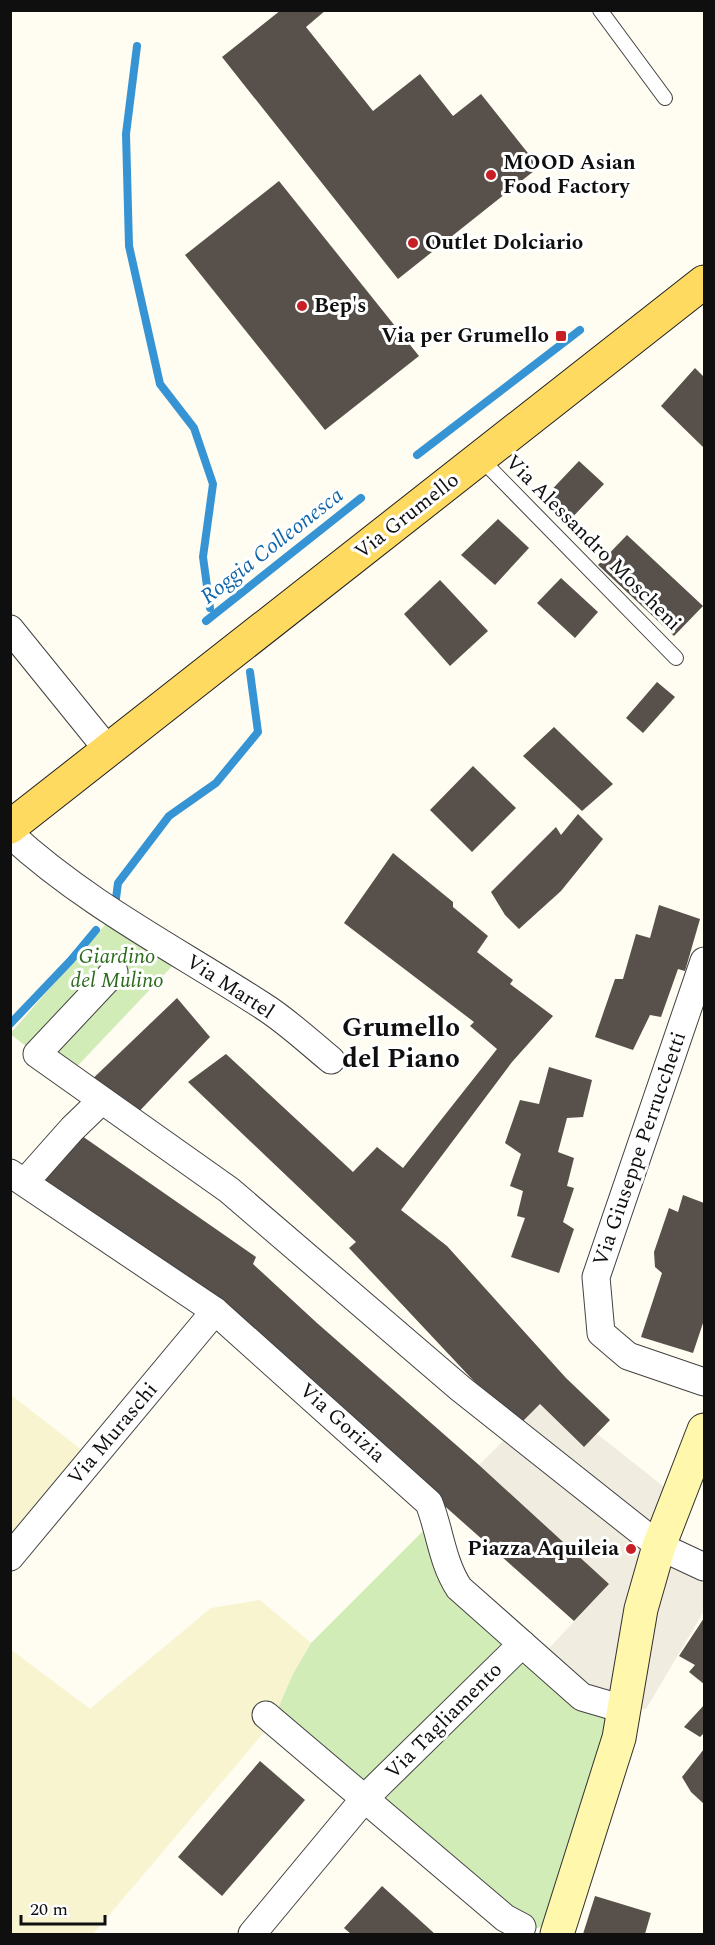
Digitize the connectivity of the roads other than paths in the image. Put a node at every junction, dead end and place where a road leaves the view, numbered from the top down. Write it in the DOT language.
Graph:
graph roads {
  1 [pos="600,10"];
  2 [pos="665,98"];
  3 [pos="705,282"];
  4 [pos="480,458"];
  5 [pos="10,629"];
  6 [pos="676,658"];
  7 [pos="108,750"];
  8 [pos="10,827"];
  9 [pos="10,834"];
  10 [pos="705,961"];
  11 [pos="114,972"];
  12 [pos="331,1060"];
  13 [pos="101,1101"];
  14 [pos="18,1177"];
  15 [pos="215,1311"];
  16 [pos="705,1382"];
  17 [pos="705,1430"];
  18 [pos="659,1546"];
  19 [pos="10,1557"];
  20 [pos="705,1567"];
  21 [pos="522,1644"];
  22 [pos="624,1709"];
  23 [pos="267,1715"];
  24 [pos="365,1798"];
  25 [pos="560,1925"];
  26 [pos="512,1931"];
  27 [pos="252,1935"];
  1 -- 2 [label="lane"];
  3 -- 4 [label="main road, Via Grumello"];
  4 -- 6 [label="lane, Via Alessandro Moscheni"];
  4 -- 7 [label="main road, Via Grumello"];
  5 -- 7 [label="street"];
  7 -- 8 [label="main road, Via Grumello"];
  9 -- 12 [label="street, Via Martel"];
  10 -- 16 [label="street, Via Giuseppe Perrucchetti"];
  11 -- 13 [label="street"];
  13 -- 14 [label="street"];
  13 -- 18 [label="street"];
  14 -- 15 [label="street, Via Gorizia"];
  15 -- 19 [label="street, Via Muraschi"];
  15 -- 21 [label="street, Via Gorizia"];
  17 -- 18 [label="street"];
  18 -- 20 [label="street"];
  18 -- 22 [label="street"];
  21 -- 22 [label="street, Via Gorizia"];
  21 -- 24 [label="street, Via Tagliamento"];
  22 -- 25 [label="street"];
  23 -- 24 [label="street"];
  24 -- 26 [label="street"];
  24 -- 27 [label="street, Via Tagliamento"];
  25 -- 26 [label="street"];
}
